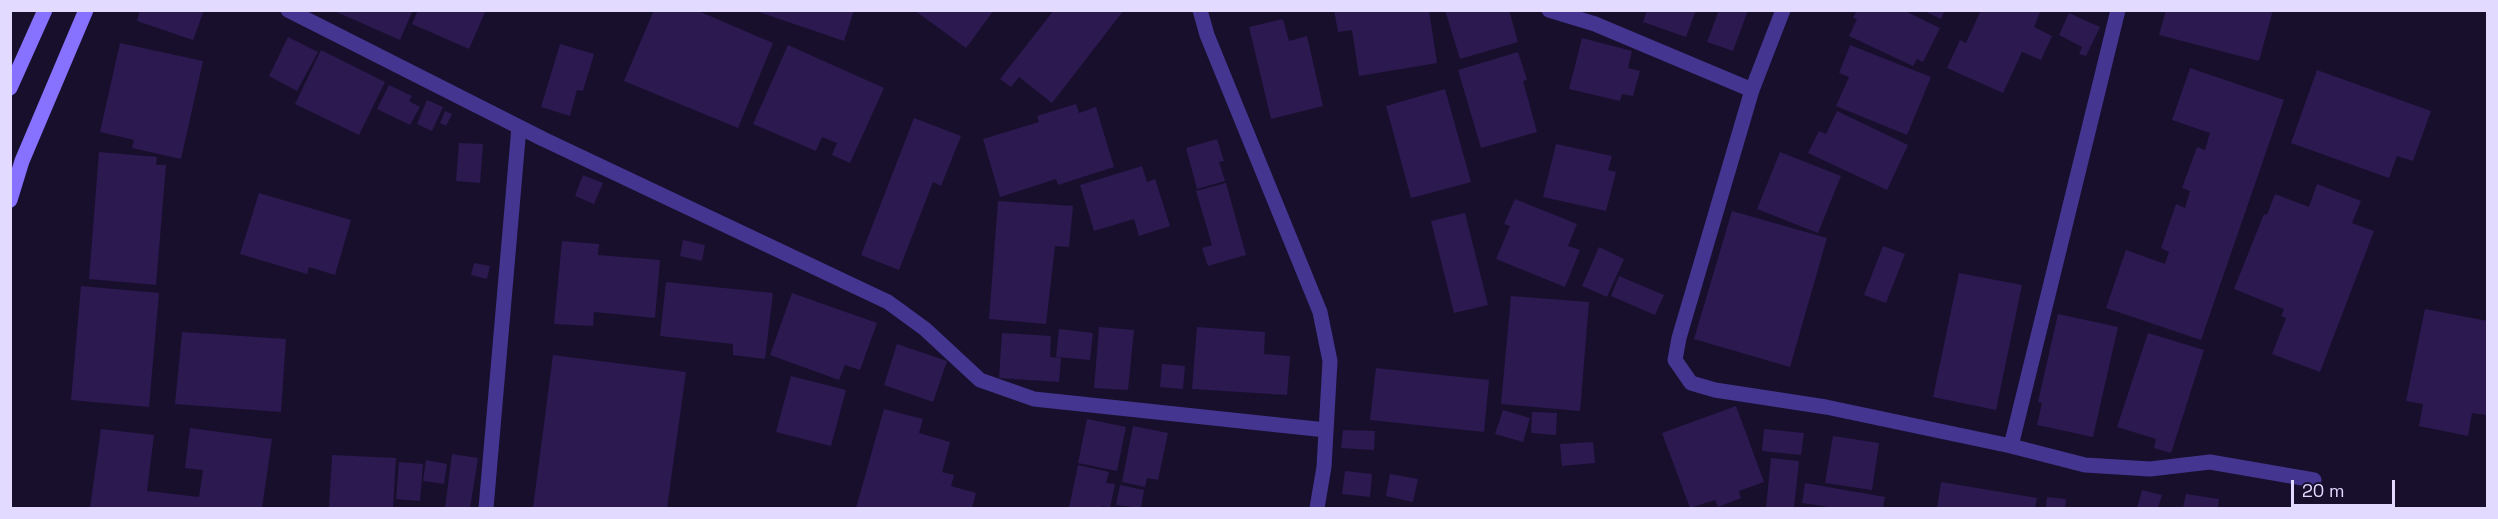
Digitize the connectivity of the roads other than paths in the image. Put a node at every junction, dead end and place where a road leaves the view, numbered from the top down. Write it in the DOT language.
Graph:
graph roads {
  1 [pos="45,10"];
  2 [pos="86,10"];
  3 [pos="288,10"];
  4 [pos="1200,10"];
  5 [pos="1549,10"];
  6 [pos="1783,10"];
  7 [pos="2118,10"];
  8 [pos="10,88"];
  9 [pos="1752,90"];
  10 [pos="519,127"];
  11 [pos="10,200"];
  12 [pos="1326,430"];
  13 [pos="2011,446"];
  14 [pos="2314,480"];
  15 [pos="486,508"];
  16 [pos="1317,508"];
  1 -- 8 [label="street"];
  2 -- 11 [label="street"];
  3 -- 10 [label="street"];
  4 -- 12 [label="street"];
  5 -- 9 [label="street"];
  6 -- 9 [label="street"];
  7 -- 13 [label="street"];
  9 -- 13 [label="street"];
  10 -- 12 [label="street"];
  10 -- 15 [label="street"];
  12 -- 16 [label="street"];
  13 -- 14 [label="street"];
}
